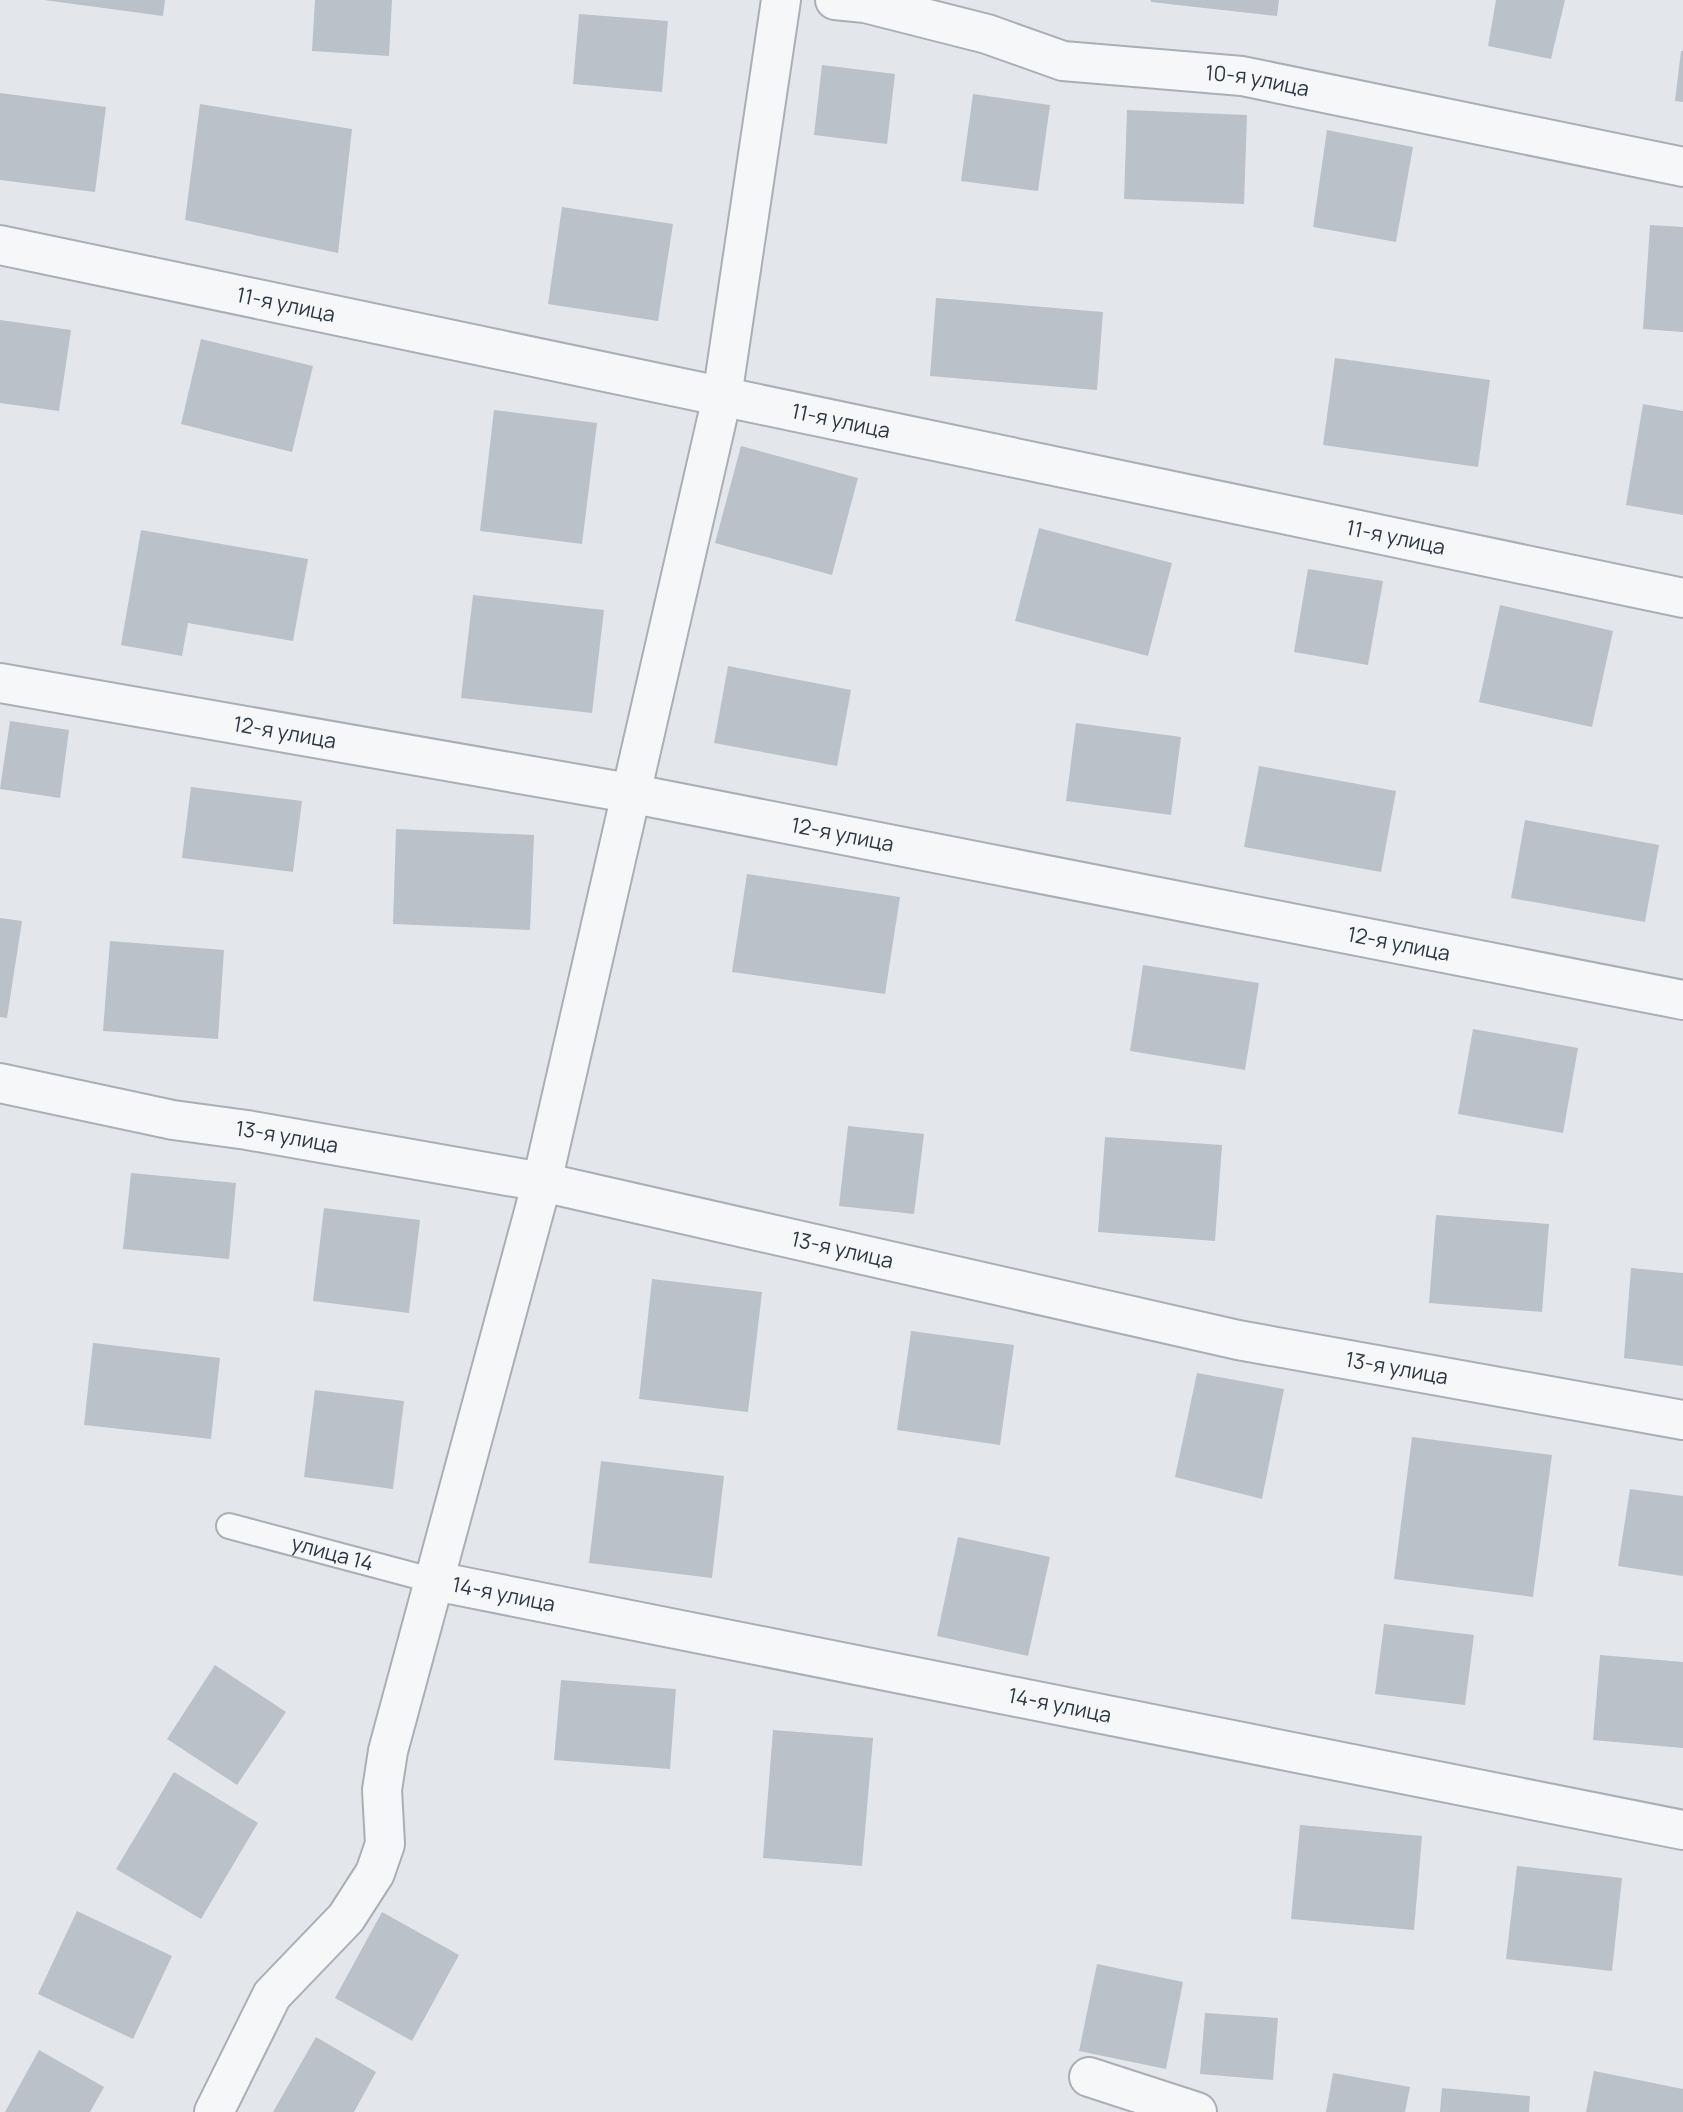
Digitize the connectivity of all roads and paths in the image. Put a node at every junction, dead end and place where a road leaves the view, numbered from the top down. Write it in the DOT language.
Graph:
graph roads {
  1 [pos="781,0"];
  2 [pos="835,0"];
  3 [pos="1683,167"];
  4 [pos="0,245"];
  5 [pos="722,397"];
  6 [pos="1683,598"];
  7 [pos="0,683"];
  8 [pos="629,793"];
  9 [pos="1683,1000"];
  10 [pos="0,1083"];
  11 [pos="542,1182"];
  12 [pos="1683,1420"];
  13 [pos="229,1526"];
  14 [pos="435,1581"];
  15 [pos="1683,1830"];
  16 [pos="1089,2077"];
  17 [pos="214,2112"];
  18 [pos="1197,2112"];
  1 -- 5 [label="street"];
  2 -- 3 [label="street, 10-я улица"];
  4 -- 5 [label="street, 11-я улица"];
  5 -- 6 [label="street, 11-я улица"];
  5 -- 8 [label="street"];
  7 -- 8 [label="street, 12-я улица"];
  8 -- 9 [label="street, 12-я улица"];
  8 -- 11 [label="street"];
  10 -- 11 [label="street, 13-я улица"];
  11 -- 12 [label="street, 13-я улица"];
  11 -- 14 [label="street"];
  13 -- 14 [label="lane, улица 14"];
  14 -- 15 [label="street, 14-я улица"];
  14 -- 17 [label="street"];
  16 -- 18 [label="street"];
}
